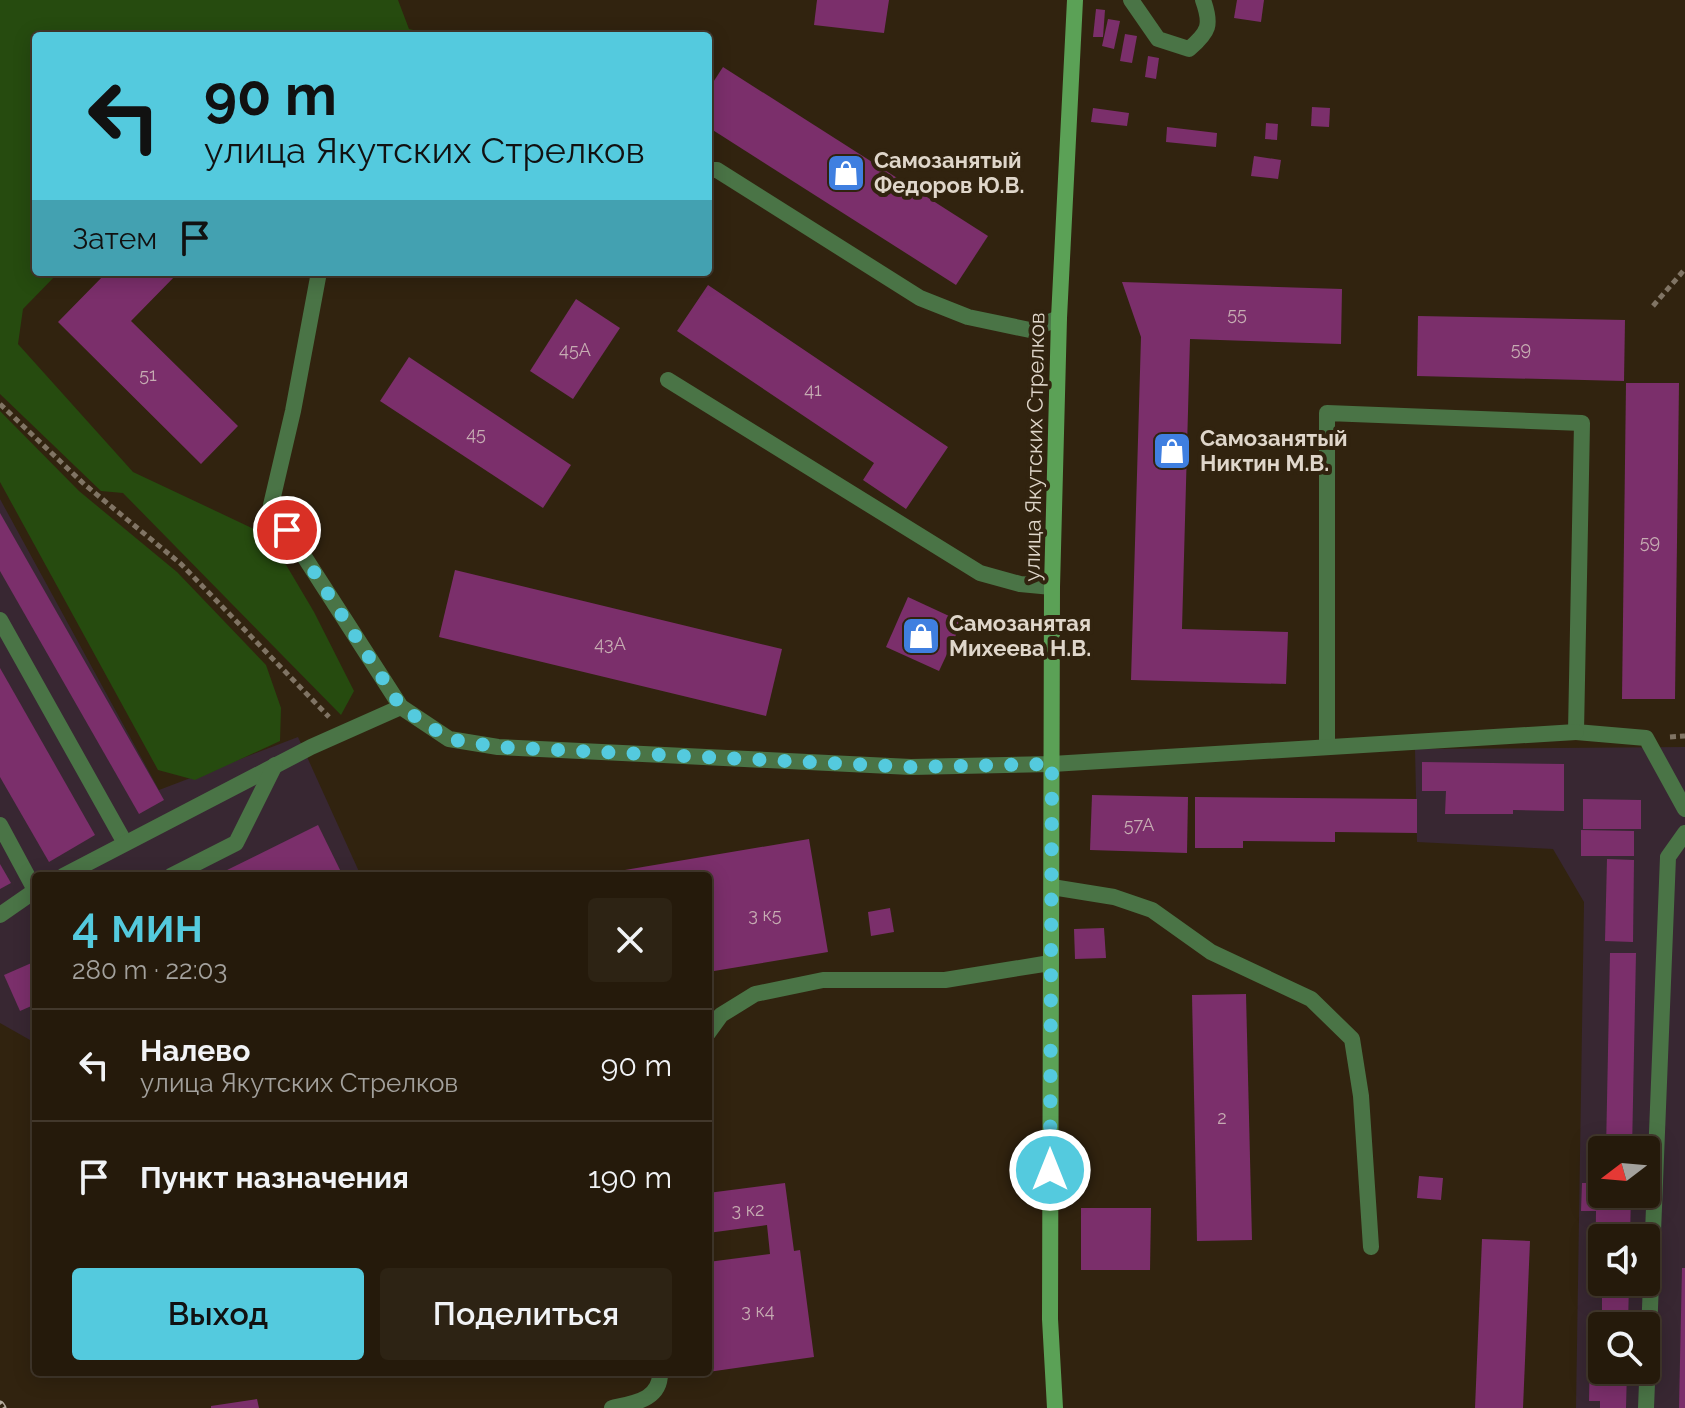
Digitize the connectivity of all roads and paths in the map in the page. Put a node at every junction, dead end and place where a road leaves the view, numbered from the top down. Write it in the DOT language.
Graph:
graph roads {
  1 [pos="1075,0"];
  2 [pos="1131,0"];
  3 [pos="1203,0"];
  4 [pos="712,170"];
  5 [pos="1685,269"];
  6 [pos="318,276"];
  7 [pos="1653,306"];
  8 [pos="1059,318"];
  9 [pos="668,380"];
  10 [pos="0,404"];
  11 [pos="1052,587"];
  12 [pos="0,620"];
  13 [pos="401,707"];
  14 [pos="344,732"];
  15 [pos="1576,732"];
  16 [pos="1327,745"];
  17 [pos="1052,764"];
  18 [pos="275,765"];
  19 [pos="1685,809"];
  20 [pos="0,825"];
  21 [pos="1685,833"];
  22 [pos="125,843"];
  23 [pos="71,872"];
  24 [pos="179,872"];
  25 [pos="32,883"];
  26 [pos="1052,887"];
  27 [pos="32,893"];
  28 [pos="0,915"];
  29 [pos="1050,963"];
  30 [pos="712,1027"];
  31 [pos="1371,1247"];
  32 [pos="660,1376"];
  33 [pos="612,1408"];
  34 [pos="1055,1408"];
  35 [pos="1646,1408"];
  1 -- 8 [label="street, улица Якутских Стрелков"];
  2 -- 3 [label="street"];
  4 -- 8 [label="street"];
  5 -- 7 [label="path"];
  6 -- 13 [label="street"];
  8 -- 11 [label="street, улица Якутских Стрелков"];
  9 -- 11 [label="street"];
  10 -- 14 [label="path"];
  11 -- 17 [label="street, улица Якутских Стрелков"];
  12 -- 22 [label="street"];
  13 -- 14 [label="street"];
  13 -- 17 [label="street"];
  14 -- 18 [label="street"];
  15 -- 16 [label="street"];
  15 -- 16 [label="street"];
  15 -- 19 [label="street"];
  16 -- 17 [label="street"];
  17 -- 26 [label="street, улица Якутских Стрелков"];
  18 -- 22 [label="street"];
  18 -- 24 [label="street"];
  20 -- 25 [label="street"];
  21 -- 35 [label="street"];
  22 -- 23 [label="street"];
  26 -- 29 [label="street, улица Якутских Стрелков"];
  26 -- 31 [label="street"];
  27 -- 28 [label="street"];
  29 -- 30 [label="street"];
  29 -- 34 [label="street, улица Якутских Стрелков"];
  32 -- 33 [label="street"];
}
